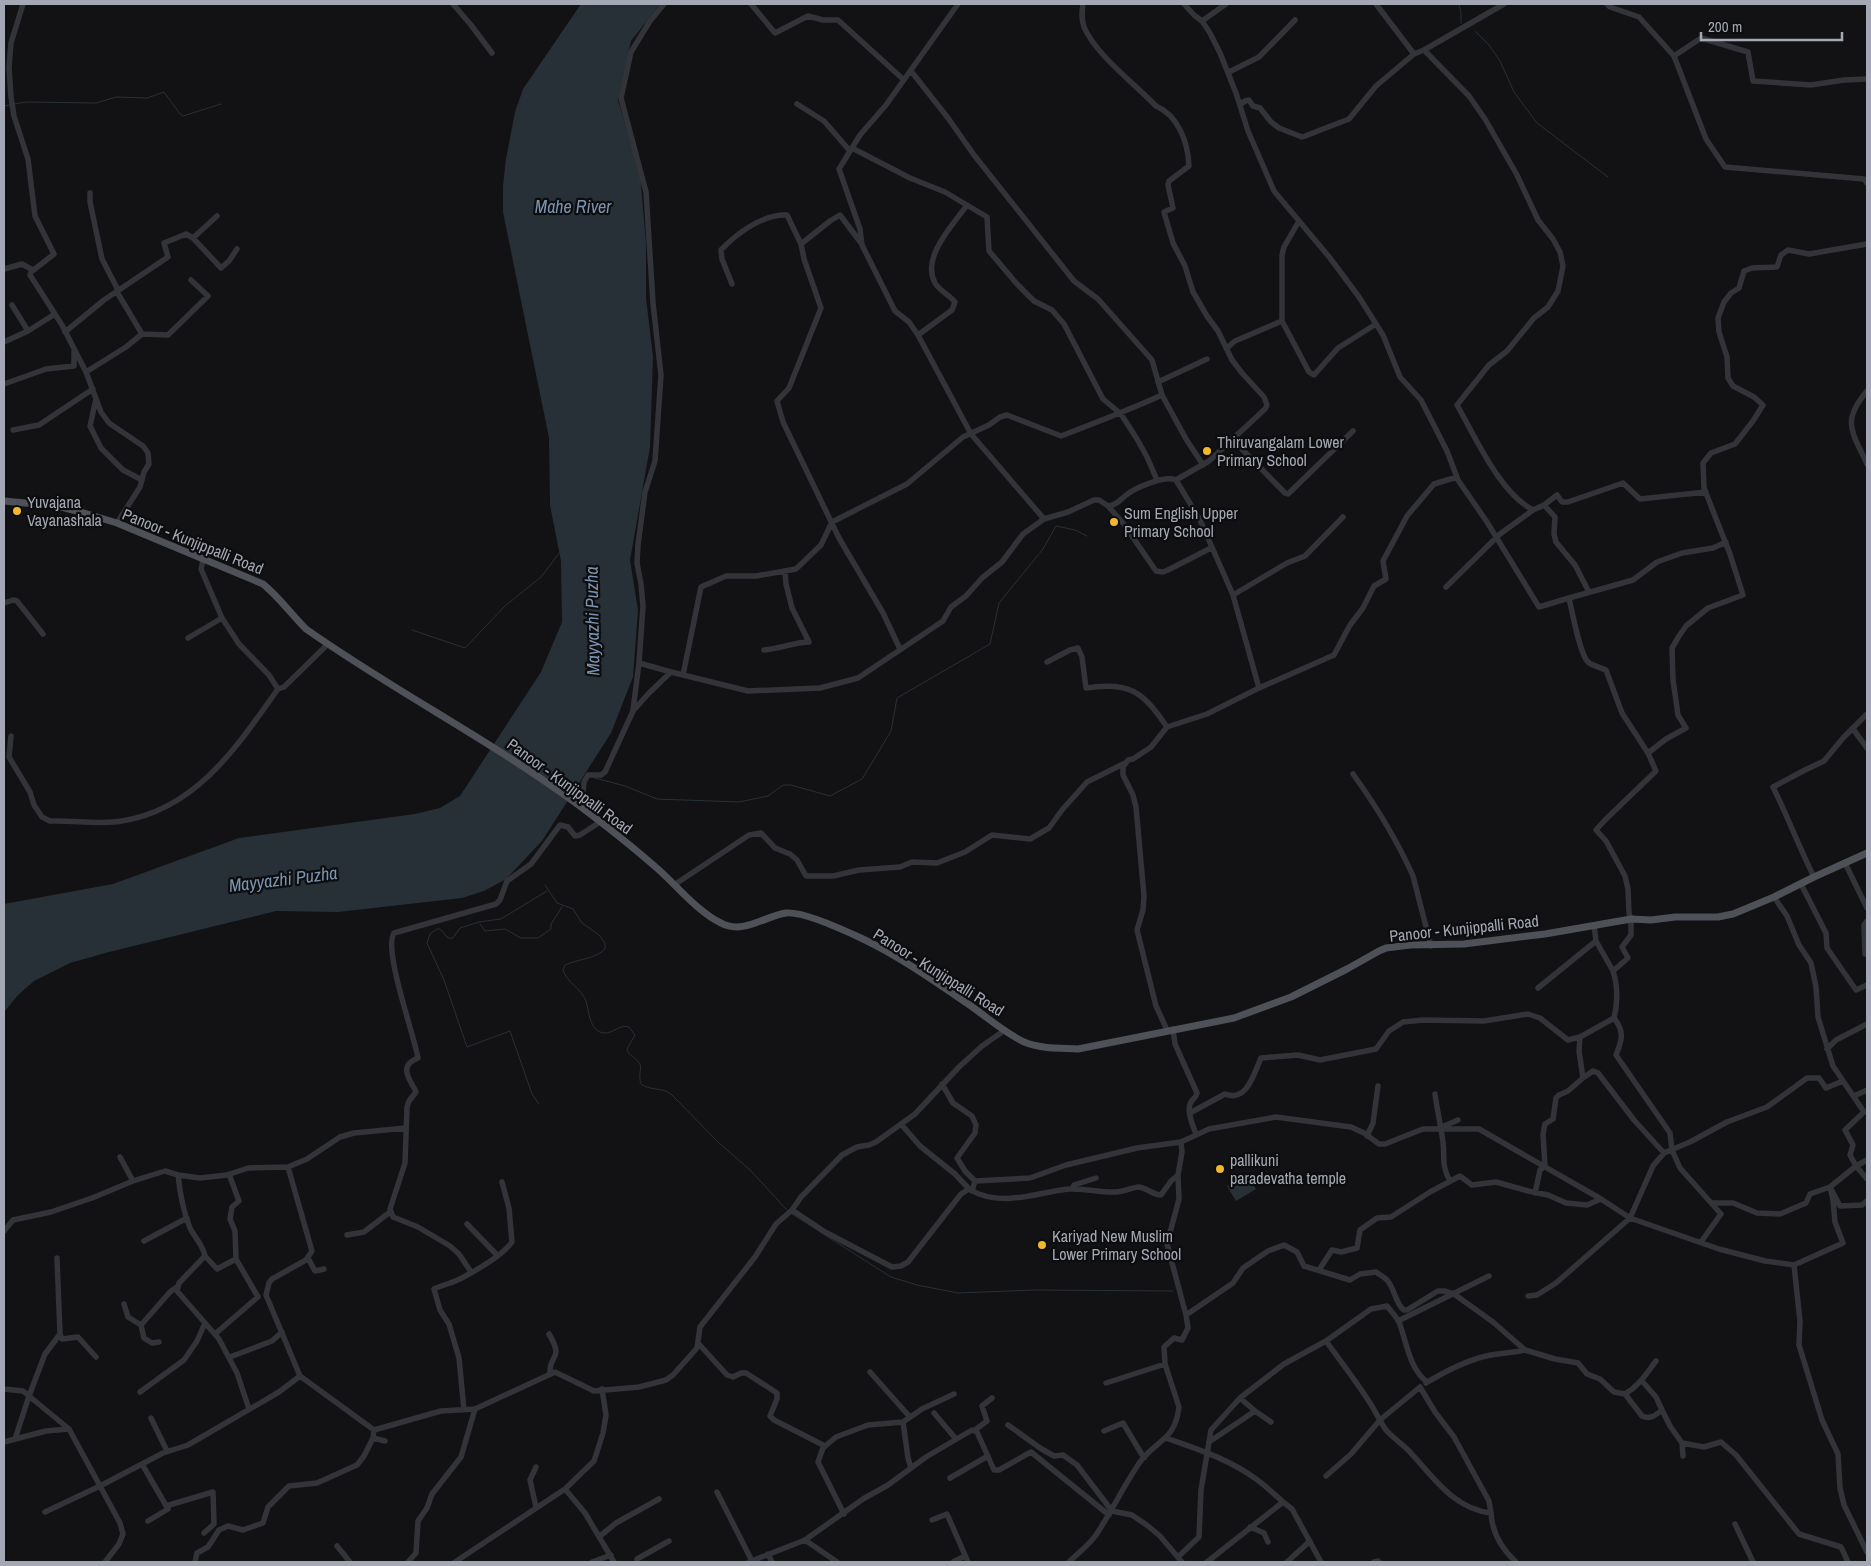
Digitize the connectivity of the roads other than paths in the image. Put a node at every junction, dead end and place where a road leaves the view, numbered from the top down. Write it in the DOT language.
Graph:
graph roads {
  1 [pos="23,4"];
  2 [pos="453,4"];
  3 [pos="664,4"];
  4 [pos="751,4"];
  5 [pos="958,4"];
  6 [pos="1083,4"];
  7 [pos="1184,4"];
  8 [pos="1226,4"];
  9 [pos="1376,4"];
  10 [pos="1504,4"];
  11 [pos="1607,4"];
  12 [pos="1295,20"];
  13 [pos="1202,21"];
  14 [pos="1424,50"];
  15 [pos="492,53"];
  16 [pos="1414,54"];
  17 [pos="1674,56"];
  18 [pos="911,71"];
  19 [pos="1229,72"];
  20 [pos="1867,79"];
  21 [pos="904,80"];
  22 [pos="796,104"];
  23 [pos="1240,104"];
  24 [pos="851,149"];
  25 [pos="1867,183"];
  26 [pos="90,192"];
  27 [pos="967,205"];
  28 [pos="217,216"];
  29 [pos="1299,221"];
  30 [pos="193,238"];
  31 [pos="800,244"];
  32 [pos="1867,244"];
  33 [pos="862,245"];
  34 [pos="237,248"];
  35 [pos="4,269"];
  36 [pos="33,270"];
  37 [pos="191,280"];
  38 [pos="732,284"];
  39 [pos="118,292"];
  40 [pos="12,305"];
  41 [pos="55,314"];
  42 [pos="1282,321"];
  43 [pos="1376,324"];
  44 [pos="28,331"];
  45 [pos="66,332"];
  46 [pos="142,334"];
  47 [pos="918,335"];
  48 [pos="4,342"];
  49 [pos="1227,348"];
  50 [pos="74,350"];
  51 [pos="1207,359"];
  52 [pos="86,372"];
  53 [pos="1158,382"];
  54 [pos="4,384"];
  55 [pos="93,389"];
  56 [pos="1867,391"];
  57 [pos="1162,395"];
  58 [pos="96,399"];
  59 [pos="1121,414"];
  60 [pos="14,430"];
  61 [pos="1354,431"];
  62 [pos="971,434"];
  63 [pos="1232,439"];
  64 [pos="1867,464"];
  65 [pos="1203,465"];
  66 [pos="1457,477"];
  67 [pos="142,480"];
  68 [pos="1157,480"];
  69 [pos="1176,480"];
  70 [pos="1706,492"];
  71 [pos="4,500"];
  72 [pos="1544,505"];
  73 [pos="1108,506"];
  74 [pos="1533,510"];
  75 [pos="1343,517"];
  76 [pos="1044,519"];
  77 [pos="832,522"];
  78 [pos="117,523"];
  79 [pos="1497,538"];
  80 [pos="1726,542"];
  81 [pos="1211,548"];
  82 [pos="203,560"];
  83 [pos="785,571"];
  84 [pos="1446,587"];
  85 [pos="1589,592"];
  86 [pos="1233,595"];
  87 [pos="1570,598"];
  88 [pos="4,603"];
  89 [pos="222,618"];
  90 [pos="44,634"];
  91 [pos="188,638"];
  92 [pos="328,644"];
  93 [pos="900,649"];
  94 [pos="764,650"];
  95 [pos="1046,662"];
  96 [pos="639,663"];
  97 [pos="671,672"];
  98 [pos="683,675"];
  99 [pos="1259,688"];
  100 [pos="278,689"];
  101 [pos="633,711"];
  102 [pos="1867,714"];
  103 [pos="1167,727"];
  104 [pos="1853,729"];
  105 [pos="11,736"];
  106 [pos="1867,748"];
  107 [pos="1648,753"];
  108 [pos="1125,763"];
  109 [pos="1353,774"];
  110 [pos="576,804"];
  111 [pos="600,822"];
  112 [pos="1867,853"];
  113 [pos="1844,863"];
  114 [pos="1814,876"];
  115 [pos="674,884"];
  116 [pos="1801,884"];
  117 [pos="1774,897"];
  118 [pos="1867,908"];
  119 [pos="1631,919"];
  120 [pos="1867,921"];
  121 [pos="1594,925"];
  122 [pos="1596,941"];
  123 [pos="1431,946"];
  124 [pos="1865,954"];
  125 [pos="1613,971"];
  126 [pos="1867,985"];
  127 [pos="1538,988"];
  128 [pos="1614,1018"];
  129 [pos="1867,1024"];
  130 [pos="1005,1030"];
  131 [pos="1170,1030"];
  132 [pos="1580,1037"];
  133 [pos="1827,1049"];
  134 [pos="1583,1078"];
  135 [pos="1843,1081"];
  136 [pos="942,1084"];
  137 [pos="1378,1086"];
  138 [pos="1867,1090"];
  139 [pos="1435,1094"];
  140 [pos="1854,1096"];
  141 [pos="1190,1113"];
  142 [pos="1866,1113"];
  143 [pos="1458,1120"];
  144 [pos="901,1124"];
  145 [pos="406,1128"];
  146 [pos="1440,1128"];
  147 [pos="1196,1134"];
  148 [pos="1367,1136"];
  149 [pos="1181,1142"];
  150 [pos="1672,1150"];
  151 [pos="1664,1153"];
  152 [pos="120,1156"];
  153 [pos="1867,1160"];
  154 [pos="1545,1166"];
  155 [pos="1856,1166"];
  156 [pos="288,1168"];
  157 [pos="229,1174"];
  158 [pos="178,1175"];
  159 [pos="1178,1175"];
  160 [pos="1096,1178"];
  161 [pos="1867,1179"];
  162 [pos="133,1180"];
  163 [pos="976,1181"];
  164 [pos="1450,1181"];
  165 [pos="502,1182"];
  166 [pos="1830,1187"];
  167 [pos="1072,1189"];
  168 [pos="970,1190"];
  169 [pos="1535,1193"];
  170 [pos="1601,1199"];
  171 [pos="1867,1201"];
  172 [pos="1712,1203"];
  173 [pos="790,1211"];
  174 [pos="390,1212"];
  175 [pos="187,1218"];
  176 [pos="1630,1218"];
  177 [pos="467,1224"];
  178 [pos="4,1231"];
  179 [pos="346,1235"];
  180 [pos="144,1241"];
  181 [pos="1701,1242"];
  182 [pos="497,1255"];
  183 [pos="205,1256"];
  184 [pos="57,1258"];
  185 [pos="308,1258"];
  186 [pos="236,1259"];
  187 [pos="1794,1265"];
  188 [pos="324,1269"];
  189 [pos="1319,1270"];
  190 [pos="471,1272"];
  191 [pos="1488,1276"];
  192 [pos="177,1287"];
  193 [pos="1454,1294"];
  194 [pos="1528,1296"];
  195 [pos="124,1304"];
  196 [pos="1186,1315"];
  197 [pos="1398,1321"];
  198 [pos="205,1323"];
  199 [pos="141,1325"];
  200 [pos="282,1332"];
  201 [pos="60,1334"];
  202 [pos="215,1334"];
  203 [pos="549,1334"];
  204 [pos="1326,1341"];
  205 [pos="159,1342"];
  206 [pos="698,1343"];
  207 [pos="1524,1350"];
  208 [pos="96,1357"];
  209 [pos="230,1357"];
  210 [pos="1656,1361"];
  211 [pos="1165,1364"];
  212 [pos="870,1372"];
  213 [pos="550,1374"];
  214 [pos="300,1376"];
  215 [pos="1642,1380"];
  216 [pos="1427,1382"];
  217 [pos="1106,1383"];
  218 [pos="1420,1387"];
  219 [pos="4,1389"];
  220 [pos="602,1389"];
  221 [pos="140,1392"];
  222 [pos="954,1394"];
  223 [pos="1625,1394"];
  224 [pos="29,1396"];
  225 [pos="992,1398"];
  226 [pos="1240,1398"];
  227 [pos="249,1409"];
  228 [pos="475,1409"];
  229 [pos="464,1410"];
  230 [pos="1662,1410"];
  231 [pos="1255,1411"];
  232 [pos="934,1413"];
  233 [pos="909,1416"];
  234 [pos="151,1418"];
  235 [pos="1380,1420"];
  236 [pos="903,1422"];
  237 [pos="1271,1422"];
  238 [pos="1008,1425"];
  239 [pos="69,1429"];
  240 [pos="374,1430"];
  241 [pos="975,1430"];
  242 [pos="1104,1431"];
  243 [pos="16,1438"];
  244 [pos="373,1438"];
  245 [pos="1166,1438"];
  246 [pos="956,1439"];
  247 [pos="385,1441"];
  248 [pos="4,1442"];
  249 [pos="1209,1442"];
  250 [pos="1682,1443"];
  251 [pos="825,1446"];
  252 [pos="168,1451"];
  253 [pos="1207,1452"];
  254 [pos="988,1456"];
  255 [pos="1683,1456"];
  256 [pos="1144,1458"];
  257 [pos="142,1464"];
  258 [pos="536,1467"];
  259 [pos="912,1468"];
  260 [pos="1326,1476"];
  261 [pos="950,1478"];
  262 [pos="100,1486"];
  263 [pos="565,1489"];
  264 [pos="717,1492"];
  265 [pos="659,1499"];
  266 [pos="1283,1502"];
  267 [pos="166,1506"];
  268 [pos="536,1507"];
  269 [pos="45,1512"];
  270 [pos="1110,1513"];
  271 [pos="1491,1513"];
  272 [pos="844,1514"];
  273 [pos="932,1520"];
  274 [pos="148,1521"];
  275 [pos="1735,1524"];
  276 [pos="1250,1528"];
  277 [pos="204,1533"];
  278 [pos="600,1536"];
  279 [pos="805,1540"];
  280 [pos="669,1541"];
  281 [pos="1268,1542"];
  282 [pos="1310,1542"];
  283 [pos="337,1546"];
  284 [pos="1867,1552"];
  285 [pos="768,1554"];
  286 [pos="611,1555"];
  287 [pos="967,1559"];
  288 [pos="1180,1560"];
  289 [pos="751,1561"];
  290 [pos="105,1562"];
  291 [pos="195,1562"];
  292 [pos="350,1562"];
  293 [pos="408,1562"];
  294 [pos="455,1562"];
  295 [pos="592,1562"];
  296 [pos="614,1562"];
  297 [pos="636,1562"];
  298 [pos="772,1562"];
  299 [pos="836,1562"];
  300 [pos="953,1562"];
  301 [pos="1069,1562"];
  302 [pos="1207,1562"];
  303 [pos="1287,1562"];
  304 [pos="1321,1562"];
  305 [pos="1374,1562"];
  306 [pos="1378,1562"];
  307 [pos="1516,1562"];
  308 [pos="1753,1562"];
  309 [pos="1848,1562"];
  1 -- 36 [label="street"];
  2 -- 15 [label="street"];
  3 -- 96 [label="street"];
  4 -- 21 [label="street"];
  5 -- 18 [label="street"];
  6 -- 49 [label="street"];
  7 -- 13 [label="street"];
  8 -- 13 [label="street"];
  9 -- 16 [label="street"];
  10 -- 14 [label="street"];
  11 -- 17 [label="street"];
  12 -- 19 [label="street"];
  13 -- 19 [label="street"];
  14 -- 16 [label="street"];
  14 -- 74 [label="street"];
  16 -- 23 [label="street"];
  17 -- 20 [label="street"];
  17 -- 25 [label="street"];
  18 -- 21 [label="street"];
  18 -- 53 [label="street"];
  19 -- 23 [label="street"];
  21 -- 24 [label="street"];
  22 -- 24 [label="street"];
  23 -- 29 [label="street"];
  24 -- 27 [label="street"];
  24 -- 33 [label="street"];
  26 -- 39 [label="street"];
  27 -- 47 [label="street"];
  27 -- 59 [label="street"];
  28 -- 30 [label="street"];
  29 -- 42 [label="street"];
  29 -- 43 [label="street"];
  30 -- 34 [label="street"];
  30 -- 39 [label="street"];
  31 -- 33 [label="street"];
  31 -- 38 [label="street"];
  31 -- 77 [label="street"];
  32 -- 70 [label="street"];
  33 -- 47 [label="street"];
  35 -- 36 [label="street"];
  36 -- 41 [label="street"];
  37 -- 46 [label="street"];
  39 -- 45 [label="street"];
  39 -- 46 [label="street"];
  40 -- 44 [label="street"];
  41 -- 44 [label="street"];
  41 -- 45 [label="street"];
  42 -- 43 [label="street"];
  42 -- 49 [label="street"];
  43 -- 66 [label="street"];
  44 -- 48 [label="street"];
  45 -- 50 [label="street"];
  46 -- 52 [label="street"];
  47 -- 62 [label="street"];
  49 -- 63 [label="street"];
  50 -- 52 [label="street"];
  50 -- 54 [label="street"];
  51 -- 53 [label="street"];
  52 -- 55 [label="street"];
  53 -- 57 [label="street"];
  55 -- 58 [label="street"];
  55 -- 60 [label="street"];
  56 -- 64 [label="street"];
  57 -- 59 [label="street"];
  57 -- 65 [label="street"];
  58 -- 67 [label="street"];
  58 -- 67 [label="street"];
  59 -- 62 [label="street"];
  59 -- 68 [label="street"];
  61 -- 63 [label="street"];
  62 -- 76 [label="street"];
  62 -- 77 [label="street"];
  63 -- 65 [label="street"];
  65 -- 69 [label="street"];
  66 -- 79 [label="street"];
  66 -- 99 [label="street"];
  67 -- 78 [label="street"];
  68 -- 69 [label="street"];
  68 -- 73 [label="street"];
  69 -- 81 [label="street"];
  70 -- 72 [label="street"];
  70 -- 80 [label="street"];
  71 -- 78 [label="main road, Panoor - Kunjippalli Road"];
  72 -- 74 [label="street"];
  72 -- 85 [label="street"];
  73 -- 76 [label="street"];
  73 -- 81 [label="street"];
  74 -- 79 [label="street"];
  75 -- 86 [label="street"];
  76 -- 93 [label="street"];
  77 -- 83 [label="street"];
  77 -- 93 [label="street"];
  78 -- 82 [label="main road, Panoor - Kunjippalli Road"];
  79 -- 84 [label="street"];
  79 -- 87 [label="street"];
  80 -- 85 [label="street"];
  80 -- 107 [label="street"];
  81 -- 86 [label="street"];
  82 -- 89 [label="street"];
  82 -- 92 [label="main road, Panoor - Kunjippalli Road"];
  83 -- 94 [label="street"];
  83 -- 98 [label="street"];
  85 -- 87 [label="street"];
  86 -- 99 [label="street"];
  87 -- 107 [label="street"];
  88 -- 90 [label="street"];
  89 -- 91 [label="street"];
  89 -- 100 [label="street"];
  92 -- 100 [label="street"];
  92 -- 110 [label="main road, Panoor - Kunjippalli Road"];
  93 -- 98 [label="street"];
  95 -- 103 [label="street"];
  96 -- 97 [label="street"];
  96 -- 101 [label="street"];
  97 -- 98 [label="street"];
  97 -- 101 [label="street"];
  99 -- 103 [label="street"];
  100 -- 105 [label="street"];
  101 -- 110 [label="street"];
  102 -- 104 [label="street"];
  103 -- 108 [label="street"];
  104 -- 106 [label="street"];
  104 -- 114 [label="street"];
  107 -- 119 [label="street"];
  108 -- 115 [label="street"];
  108 -- 131 [label="street"];
  109 -- 123 [label="street"];
  110 -- 111 [label="main road, Panoor - Kunjippalli Road"];
  111 -- 115 [label="main road, Panoor - Kunjippalli Road"];
  111 -- 145 [label="street"];
  112 -- 113 [label="main road, Panoor - Kunjippalli Road"];
  113 -- 114 [label="main road, Panoor - Kunjippalli Road"];
  113 -- 118 [label="street"];
  114 -- 116 [label="main road, Panoor - Kunjippalli Road"];
  115 -- 130 [label="main road, Panoor - Kunjippalli Road"];
  116 -- 117 [label="main road, Panoor - Kunjippalli Road"];
  116 -- 126 [label="street"];
  117 -- 119 [label="main road, Panoor - Kunjippalli Road"];
  117 -- 133 [label="street"];
  119 -- 121 [label="main road, Panoor - Kunjippalli Road"];
  119 -- 125 [label="street"];
  120 -- 124 [label="street"];
  121 -- 122 [label="street"];
  121 -- 123 [label="main road, Panoor - Kunjippalli Road"];
  122 -- 125 [label="street"];
  122 -- 127 [label="street"];
  123 -- 131 [label="main road, Panoor - Kunjippalli Road"];
  125 -- 128 [label="street"];
  128 -- 132 [label="street"];
  128 -- 150 [label="street"];
  129 -- 133 [label="street"];
  130 -- 131 [label="main road, Panoor - Kunjippalli Road"];
  130 -- 136 [label="street"];
  131 -- 141 [label="street"];
  132 -- 134 [label="street"];
  132 -- 141 [label="street"];
  133 -- 135 [label="street"];
  134 -- 151 [label="street"];
  134 -- 154 [label="street"];
  135 -- 140 [label="street"];
  135 -- 150 [label="street"];
  136 -- 144 [label="street"];
  136 -- 163 [label="street"];
  137 -- 148 [label="street"];
  138 -- 140 [label="street"];
  139 -- 146 [label="street"];
  140 -- 142 [label="street"];
  141 -- 147 [label="street"];
  142 -- 155 [label="street"];
  143 -- 146 [label="street"];
  144 -- 168 [label="street"];
  144 -- 173 [label="street"];
  145 -- 156 [label="street"];
  145 -- 174 [label="street"];
  146 -- 148 [label="street"];
  146 -- 154 [label="street"];
  146 -- 164 [label="street"];
  147 -- 148 [label="street"];
  147 -- 149 [label="street"];
  149 -- 159 [label="street"];
  149 -- 163 [label="street"];
  150 -- 151 [label="street"];
  150 -- 172 [label="street"];
  151 -- 176 [label="street"];
  152 -- 162 [label="street"];
  153 -- 155 [label="street"];
  154 -- 169 [label="street"];
  154 -- 170 [label="street"];
  155 -- 161 [label="street"];
  155 -- 166 [label="street"];
  156 -- 157 [label="street"];
  156 -- 185 [label="street"];
  157 -- 158 [label="street"];
  157 -- 186 [label="street"];
  158 -- 162 [label="street"];
  158 -- 175 [label="street"];
  159 -- 167 [label="street"];
  159 -- 196 [label="street"];
  160 -- 167 [label="street"];
  162 -- 178 [label="street"];
  163 -- 168 [label="street"];
  164 -- 169 [label="street"];
  164 -- 189 [label="street"];
  165 -- 182 [label="street"];
  166 -- 171 [label="street"];
  166 -- 172 [label="street"];
  166 -- 187 [label="street"];
  167 -- 168 [label="street"];
  168 -- 173 [label="street"];
  169 -- 170 [label="street"];
  170 -- 176 [label="street"];
  172 -- 181 [label="street"];
  173 -- 206 [label="street"];
  174 -- 179 [label="street"];
  174 -- 190 [label="street"];
  175 -- 180 [label="street"];
  175 -- 183 [label="street"];
  176 -- 181 [label="street"];
  176 -- 194 [label="street"];
  177 -- 182 [label="street"];
  181 -- 187 [label="street"];
  182 -- 190 [label="street"];
  183 -- 186 [label="street"];
  183 -- 192 [label="street"];
  184 -- 201 [label="street"];
  185 -- 188 [label="street"];
  185 -- 200 [label="street"];
  186 -- 202 [label="street"];
  187 -- 284 [label="street"];
  189 -- 193 [label="street"];
  189 -- 196 [label="street"];
  190 -- 229 [label="street"];
  191 -- 193 [label="street"];
  192 -- 198 [label="street"];
  192 -- 199 [label="street"];
  193 -- 197 [label="street"];
  193 -- 207 [label="street"];
  195 -- 199 [label="street"];
  196 -- 211 [label="street"];
  197 -- 204 [label="street"];
  197 -- 216 [label="street"];
  198 -- 202 [label="street"];
  198 -- 221 [label="street"];
  199 -- 205 [label="street"];
  200 -- 209 [label="street"];
  200 -- 214 [label="street"];
  201 -- 208 [label="street"];
  201 -- 224 [label="street"];
  202 -- 209 [label="street"];
  203 -- 213 [label="street"];
  204 -- 226 [label="street"];
  204 -- 235 [label="street"];
  206 -- 220 [label="street"];
  206 -- 251 [label="street"];
  207 -- 216 [label="street"];
  207 -- 223 [label="street"];
  209 -- 227 [label="street"];
  210 -- 215 [label="street"];
  211 -- 217 [label="street"];
  211 -- 245 [label="street"];
  212 -- 233 [label="street"];
  213 -- 220 [label="street"];
  213 -- 228 [label="street"];
  214 -- 227 [label="street"];
  214 -- 240 [label="street"];
  215 -- 223 [label="street"];
  215 -- 230 [label="street"];
  216 -- 218 [label="street"];
  218 -- 235 [label="street"];
  218 -- 271 [label="street"];
  219 -- 224 [label="street"];
  220 -- 263 [label="street"];
  222 -- 233 [label="street"];
  223 -- 230 [label="street"];
  224 -- 239 [label="street"];
  224 -- 243 [label="street"];
  225 -- 241 [label="street"];
  226 -- 231 [label="street"];
  226 -- 249 [label="street"];
  227 -- 252 [label="street"];
  228 -- 229 [label="street"];
  228 -- 293 [label="street"];
  229 -- 240 [label="street"];
  230 -- 250 [label="street"];
  231 -- 237 [label="street"];
  231 -- 249 [label="street"];
  232 -- 246 [label="street"];
  233 -- 236 [label="street"];
  234 -- 252 [label="street"];
  235 -- 260 [label="street"];
  235 -- 271 [label="street"];
  236 -- 251 [label="street"];
  236 -- 259 [label="street"];
  238 -- 270 [label="street"];
  239 -- 243 [label="street"];
  239 -- 262 [label="street"];
  240 -- 244 [label="street"];
  241 -- 246 [label="street"];
  241 -- 254 [label="street"];
  242 -- 256 [label="street"];
  243 -- 248 [label="street"];
  244 -- 247 [label="street"];
  244 -- 291 [label="street"];
  245 -- 253 [label="street"];
  245 -- 256 [label="street"];
  246 -- 259 [label="street"];
  249 -- 253 [label="street"];
  250 -- 255 [label="street"];
  250 -- 309 [label="street"];
  251 -- 272 [label="street"];
  252 -- 257 [label="street"];
  253 -- 266 [label="street"];
  253 -- 288 [label="street"];
  254 -- 261 [label="street"];
  254 -- 270 [label="street"];
  256 -- 270 [label="street"];
  257 -- 262 [label="street"];
  257 -- 267 [label="street"];
  258 -- 268 [label="street"];
  259 -- 272 [label="street"];
  262 -- 269 [label="street"];
  262 -- 290 [label="street"];
  263 -- 268 [label="street"];
  263 -- 278 [label="street"];
  264 -- 289 [label="street"];
  265 -- 278 [label="street"];
  266 -- 276 [label="street"];
  266 -- 282 [label="street"];
  267 -- 274 [label="street"];
  267 -- 277 [label="street"];
  268 -- 294 [label="street"];
  270 -- 288 [label="street"];
  270 -- 301 [label="street"];
  271 -- 307 [label="street"];
  272 -- 279 [label="street"];
  273 -- 287 [label="street"];
  275 -- 308 [label="street"];
  276 -- 281 [label="street"];
  276 -- 302 [label="street"];
  278 -- 286 [label="street"];
  279 -- 285 [label="street"];
  279 -- 299 [label="street"];
  280 -- 297 [label="street"];
  282 -- 303 [label="street"];
  282 -- 304 [label="street"];
  283 -- 292 [label="street"];
  285 -- 289 [label="street"];
  285 -- 298 [label="street"];
  286 -- 295 [label="street"];
  286 -- 296 [label="street"];
  287 -- 300 [label="street"];
  305 -- 306 [label="street"];
}
